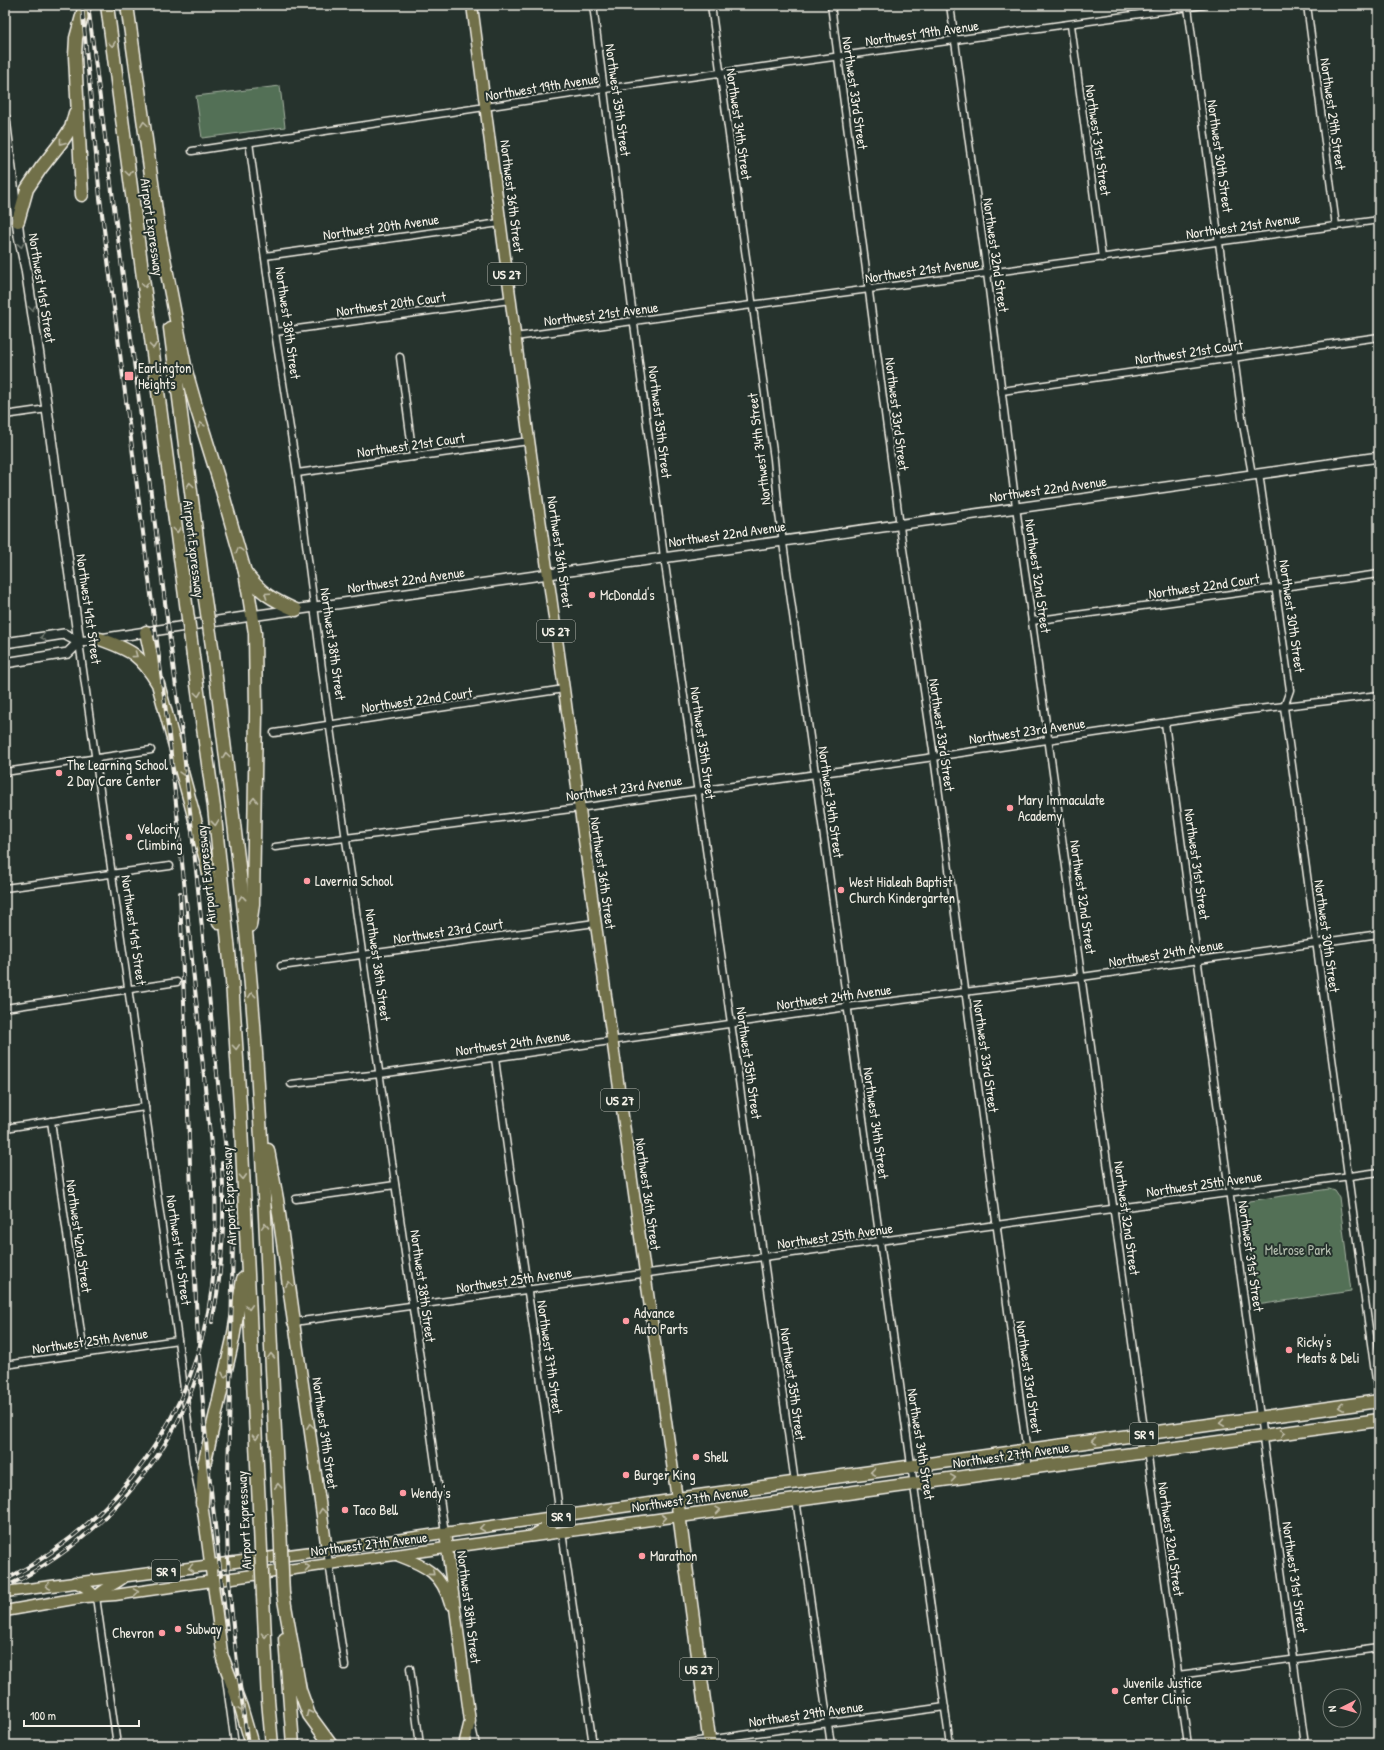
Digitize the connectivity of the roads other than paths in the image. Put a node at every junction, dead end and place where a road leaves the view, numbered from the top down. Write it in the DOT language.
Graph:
graph roads {
  1 [pos="85,5"];
  2 [pos="107,5"];
  3 [pos="127,5"];
  4 [pos="472,5"];
  5 [pos="593,5"];
  6 [pos="711,5"];
  7 [pos="831,5"];
  8 [pos="950,5"];
  9 [pos="1204,5"];
  10 [pos="1307,5"];
  11 [pos="1188,7"];
  12 [pos="1071,25"];
  13 [pos="955,40"];
  14 [pos="839,56"];
  15 [pos="720,73"];
  16 [pos="605,89"];
  17 [pos="77,92"];
  18 [pos="485,108"];
  19 [pos="5,118"];
  20 [pos="249,142"];
  21 [pos="192,150"];
  22 [pos="9,179"];
  23 [pos="82,195"];
  24 [pos="1379,220"];
  25 [pos="18,221"];
  26 [pos="500,223"];
  27 [pos="1336,226"];
  28 [pos="159,232"];
  29 [pos="1219,242"];
  30 [pos="265,256"];
  31 [pos="1102,258"];
  32 [pos="987,273"];
  33 [pos="869,290"];
  34 [pos="510,300"];
  35 [pos="753,305"];
  36 [pos="635,322"];
  37 [pos="275,332"];
  38 [pos="515,337"];
  39 [pos="1379,337"];
  40 [pos="400,357"];
  41 [pos="1234,357"];
  42 [pos="1002,391"];
  43 [pos="47,409"];
  44 [pos="5,415"];
  45 [pos="529,441"];
  46 [pos="413,457"];
  47 [pos="1379,457"];
  48 [pos="297,473"];
  49 [pos="1256,474"];
  50 [pos="1016,507"];
  51 [pos="899,524"];
  52 [pos="782,540"];
  53 [pos="664,557"];
  54 [pos="245,572"];
  55 [pos="548,573"];
  56 [pos="1379,574"];
  57 [pos="1277,588"];
  58 [pos="314,607"];
  59 [pos="296,610"];
  60 [pos="251,616"];
  61 [pos="1032,621"];
  62 [pos="146,632"];
  63 [pos="100,639"];
  64 [pos="79,642"];
  65 [pos="5,643"];
  66 [pos="5,663"];
  67 [pos="158,684"];
  68 [pos="564,689"];
  69 [pos="1379,695"];
  70 [pos="1284,706"];
  71 [pos="1165,723"];
  72 [pos="330,725"];
  73 [pos="274,733"];
  74 [pos="1049,740"];
  75 [pos="151,750"];
  76 [pos="934,757"];
  77 [pos="96,759"];
  78 [pos="5,772"];
  79 [pos="816,774"];
  80 [pos="698,790"];
  81 [pos="579,808"];
  82 [pos="346,838"];
  83 [pos="275,847"];
  84 [pos="170,866"];
  85 [pos="112,874"];
  86 [pos="5,888"];
  87 [pos="595,923"];
  88 [pos="1379,934"];
  89 [pos="1316,943"];
  90 [pos="248,951"];
  91 [pos="362,956"];
  92 [pos="1199,960"];
  93 [pos="281,966"];
  94 [pos="1082,977"];
  95 [pos="232,981"];
  96 [pos="177,982"];
  97 [pos="129,990"];
  98 [pos="965,992"];
  99 [pos="847,1007"];
  100 [pos="5,1008"];
  101 [pos="732,1023"];
  102 [pos="612,1041"];
  103 [pos="494,1058"];
  104 [pos="380,1074"];
  105 [pos="291,1084"];
  106 [pos="260,1106"];
  107 [pos="145,1107"];
  108 [pos="51,1121"];
  109 [pos="5,1128"];
  110 [pos="1379,1172"];
  111 [pos="1347,1176"];
  112 [pos="395,1185"];
  113 [pos="1230,1193"];
  114 [pos="296,1199"];
  115 [pos="1113,1209"];
  116 [pos="997,1225"];
  117 [pos="880,1242"];
  118 [pos="246,1254"];
  119 [pos="763,1258"];
  120 [pos="644,1274"];
  121 [pos="528,1289"];
  122 [pos="412,1307"];
  123 [pos="294,1322"];
  124 [pos="178,1340"];
  125 [pos="84,1354"];
  126 [pos="5,1366"];
  127 [pos="1379,1402"];
  128 [pos="1261,1418"];
  129 [pos="1379,1420"];
  130 [pos="1144,1434"];
  131 [pos="1263,1436"];
  132 [pos="1027,1451"];
  133 [pos="1147,1452"];
  134 [pos="912,1467"];
  135 [pos="1029,1468"];
  136 [pos="808,1481"];
  137 [pos="795,1483"];
  138 [pos="915,1483"];
  139 [pos="677,1499"];
  140 [pos="796,1499"];
  141 [pos="202,1503"];
  142 [pos="680,1516"];
  143 [pos="558,1517"];
  144 [pos="562,1532"];
  145 [pos="445,1533"];
  146 [pos="533,1536"];
  147 [pos="447,1548"];
  148 [pos="327,1550"];
  149 [pos="398,1555"];
  150 [pos="329,1564"];
  151 [pos="210,1566"];
  152 [pos="124,1576"];
  153 [pos="213,1580"];
  154 [pos="75,1582"];
  155 [pos="5,1592"];
  156 [pos="283,1594"];
  157 [pos="96,1596"];
  158 [pos="5,1611"];
  159 [pos="456,1626"];
  160 [pos="1379,1648"];
  161 [pos="223,1659"];
  162 [pos="1294,1660"];
  163 [pos="345,1666"];
  164 [pos="410,1668"];
  165 [pos="1178,1675"];
  166 [pos="945,1707"];
  167 [pos="470,1721"];
  168 [pos="828,1723"];
  169 [pos="710,1742"];
  170 [pos="117,1745"];
  171 [pos="235,1745"];
  172 [pos="252,1745"];
  173 [pos="272,1745"];
  174 [pos="293,1745"];
  175 [pos="331,1745"];
  176 [pos="420,1745"];
  177 [pos="464,1745"];
  178 [pos="476,1745"];
  179 [pos="592,1745"];
  180 [pos="670,1745"];
  181 [pos="831,1745"];
  182 [pos="950,1745"];
  183 [pos="1188,1745"];
  184 [pos="1305,1745"];
  1 -- 17 [label="highway"];
  2 -- 95 [label="highway, Airport Expressway, one-way, bridge"];
  28 -- 3 [label="highway, Airport Expressway, one-way"];
  4 -- 18 [label="main road, Northwest 36th Street / US 27"];
  5 -- 16 [label="street, Northwest 35th Street"];
  6 -- 15 [label="street, Northwest 34th Street"];
  7 -- 14 [label="street, Northwest 33rd Street"];
  8 -- 13 [label="street, Northwest 32nd Street"];
  9 -- 11 [label="street, Northwest 19th Avenue"];
  10 -- 27 [label="street, Northwest 29th Street"];
  11 -- 12 [label="street, Northwest 19th Avenue"];
  11 -- 29 [label="street, Northwest 30th Street"];
  12 -- 13 [label="street, Northwest 19th Avenue"];
  12 -- 31 [label="street, Northwest 31st Street"];
  13 -- 14 [label="street, Northwest 19th Avenue"];
  13 -- 32 [label="street, Northwest 32nd Street"];
  14 -- 15 [label="street, Northwest 19th Avenue"];
  14 -- 33 [label="street, Northwest 33rd Street"];
  15 -- 16 [label="street, Northwest 19th Avenue"];
  15 -- 35 [label="street, Northwest 34th Street"];
  16 -- 18 [label="street, Northwest 19th Avenue"];
  16 -- 36 [label="street, Northwest 35th Street"];
  17 -- 23 [label="highway"];
  17 -- 25 [label="highway, one-way"];
  18 -- 20 [label="street, Northwest 19th Avenue"];
  18 -- 26 [label="main road, Northwest 36th Street / US 27"];
  19 -- 22 [label="main road, Northwest 41st Street"];
  20 -- 21 [label="street, Northwest 19th Avenue"];
  20 -- 30 [label="street, Northwest 38th Street"];
  22 -- 25 [label="main road, Northwest 41st Street"];
  27 -- 24 [label="street, Northwest 21st Avenue, one-way"];
  25 -- 43 [label="main road, Northwest 41st Street, one-way"];
  26 -- 30 [label="street, Northwest 20th Avenue"];
  26 -- 34 [label="main road, Northwest 36th Street / US 27"];
  27 -- 29 [label="street, Northwest 21st Avenue"];
  54 -- 28 [label="highway, one-way"];
  90 -- 28 [label="highway, Airport Expressway, one-way, bridge"];
  29 -- 31 [label="street, Northwest 21st Avenue"];
  29 -- 41 [label="street, Northwest 30th Street"];
  30 -- 37 [label="street, Northwest 38th Street"];
  31 -- 32 [label="street, Northwest 21st Avenue"];
  32 -- 33 [label="street, Northwest 21st Avenue"];
  32 -- 42 [label="street, Northwest 32nd Street"];
  33 -- 35 [label="street, Northwest 21st Avenue"];
  33 -- 51 [label="street, Northwest 33rd Street"];
  34 -- 37 [label="street, Northwest 20th Court"];
  34 -- 38 [label="main road, Northwest 36th Street / US 27"];
  35 -- 36 [label="street, Northwest 21st Avenue"];
  35 -- 52 [label="street, Northwest 34th Street"];
  36 -- 38 [label="street, Northwest 21st Avenue"];
  36 -- 53 [label="street, Northwest 35th Street"];
  37 -- 48 [label="street, Northwest 38th Street"];
  38 -- 45 [label="main road, Northwest 36th Street / US 27"];
  39 -- 41 [label="street, Northwest 21st Court"];
  40 -- 46 [label="street"];
  41 -- 42 [label="street, Northwest 21st Court"];
  41 -- 49 [label="street, Northwest 30th Street"];
  42 -- 50 [label="street, Northwest 32nd Street"];
  43 -- 44 [label="street"];
  43 -- 64 [label="main road, Northwest 41st Street"];
  45 -- 46 [label="street, Northwest 21st Court"];
  45 -- 55 [label="main road, Northwest 36th Street / US 27"];
  46 -- 48 [label="street, Northwest 21st Court"];
  47 -- 49 [label="main road, Northwest 22nd Avenue"];
  48 -- 58 [label="street, Northwest 38th Street"];
  49 -- 50 [label="main road, Northwest 22nd Avenue"];
  49 -- 57 [label="street, Northwest 30th Street"];
  50 -- 51 [label="main road, Northwest 22nd Avenue"];
  50 -- 61 [label="street, Northwest 32nd Street"];
  51 -- 52 [label="main road, Northwest 22nd Avenue"];
  51 -- 76 [label="street, Northwest 33rd Street"];
  52 -- 53 [label="main road, Northwest 22nd Avenue"];
  52 -- 79 [label="street, Northwest 34th Street"];
  53 -- 55 [label="main road, Northwest 22nd Avenue"];
  53 -- 80 [label="street, Northwest 35th Street"];
  59 -- 54 [label="highway, one-way"];
  54 -- 60 [label="highway"];
  55 -- 58 [label="main road, Northwest 22nd Avenue"];
  55 -- 68 [label="main road, Northwest 36th Street / US 27"];
  56 -- 57 [label="street, Northwest 22nd Court"];
  57 -- 61 [label="street, Northwest 22nd Court"];
  57 -- 70 [label="street, Northwest 30th Street"];
  58 -- 59 [label="main road, Northwest 22nd Avenue"];
  58 -- 72 [label="street, Northwest 38th Street"];
  59 -- 60 [label="main road, Northwest 22nd Avenue"];
  60 -- 62 [label="main road, Northwest 22nd Avenue"];
  90 -- 60 [label="highway, one-way"];
  61 -- 74 [label="street, Northwest 32nd Street"];
  62 -- 63 [label="main road, Northwest 22nd Avenue"];
  62 -- 67 [label="highway"];
  63 -- 64 [label="main road, Northwest 22nd Avenue"];
  63 -- 67 [label="highway, one-way"];
  64 -- 65 [label="main road, one-way"];
  64 -- 66 [label="main road, Northwest 22nd Avenue"];
  64 -- 77 [label="street, Northwest 41st Street"];
  67 -- 95 [label="highway, one-way"];
  68 -- 72 [label="street, Northwest 22nd Court"];
  68 -- 81 [label="main road, Northwest 36th Street / US 27"];
  69 -- 70 [label="street, Northwest 23rd Avenue"];
  70 -- 71 [label="street, Northwest 23rd Avenue"];
  70 -- 89 [label="street, Northwest 30th Street"];
  71 -- 74 [label="street, Northwest 23rd Avenue"];
  71 -- 92 [label="street, Northwest 31st Street"];
  72 -- 73 [label="street, Northwest 22nd Court"];
  72 -- 82 [label="street, Northwest 38th Street"];
  74 -- 76 [label="street, Northwest 23rd Avenue"];
  74 -- 94 [label="street, Northwest 32nd Street"];
  75 -- 77 [label="street"];
  76 -- 79 [label="street, Northwest 23rd Avenue"];
  76 -- 98 [label="street, Northwest 33rd Street"];
  77 -- 78 [label="street"];
  77 -- 85 [label="street, Northwest 41st Street"];
  79 -- 80 [label="street, Northwest 23rd Avenue"];
  79 -- 99 [label="street, Northwest 34th Street"];
  80 -- 81 [label="street, Northwest 23rd Avenue"];
  80 -- 101 [label="street, Northwest 35th Street"];
  81 -- 82 [label="street, Northwest 23rd Avenue"];
  81 -- 87 [label="main road, Northwest 36th Street / US 27"];
  82 -- 83 [label="street, Northwest 23rd Avenue"];
  82 -- 91 [label="street, Northwest 38th Street"];
  84 -- 85 [label="street"];
  85 -- 86 [label="street"];
  85 -- 97 [label="street, Northwest 41st Street"];
  87 -- 91 [label="street, Northwest 23rd Court"];
  87 -- 102 [label="main road, Northwest 36th Street / US 27"];
  88 -- 89 [label="street, Northwest 24th Avenue"];
  89 -- 92 [label="street, Northwest 24th Avenue"];
  89 -- 111 [label="street, Northwest 30th Street"];
  106 -- 90 [label="highway, Airport Expressway, one-way"];
  91 -- 93 [label="street, Northwest 23rd Court"];
  91 -- 104 [label="street, Northwest 38th Street"];
  92 -- 94 [label="street, Northwest 24th Avenue"];
  92 -- 113 [label="street, Northwest 31st Street"];
  94 -- 98 [label="street, Northwest 24th Avenue"];
  94 -- 115 [label="street, Northwest 32nd Street"];
  95 -- 118 [label="highway, Airport Expressway, one-way"];
  96 -- 97 [label="street"];
  97 -- 100 [label="street"];
  97 -- 107 [label="street, Northwest 41st Street"];
  98 -- 99 [label="street, Northwest 24th Avenue"];
  98 -- 116 [label="street, Northwest 33rd Street"];
  99 -- 101 [label="street, Northwest 24th Avenue"];
  99 -- 117 [label="street, Northwest 34th Street"];
  101 -- 102 [label="street, Northwest 24th Avenue"];
  101 -- 119 [label="street, Northwest 35th Street"];
  102 -- 103 [label="street, Northwest 24th Avenue"];
  102 -- 120 [label="main road, Northwest 36th Street / US 27"];
  103 -- 104 [label="street, Northwest 24th Avenue"];
  103 -- 121 [label="street, Northwest 37th Street"];
  104 -- 105 [label="street, Northwest 24th Avenue"];
  104 -- 112 [label="street, Northwest 38th Street"];
  123 -- 106 [label="highway, one-way"];
  156 -- 106 [label="highway, Airport Expressway, one-way, bridge"];
  107 -- 108 [label="street"];
  107 -- 124 [label="street, Northwest 41st Street"];
  108 -- 109 [label="street"];
  108 -- 125 [label="street, Northwest 42nd Street"];
  110 -- 111 [label="street, Northwest 25th Avenue"];
  111 -- 113 [label="street, Northwest 25th Avenue"];
  111 -- 127 [label="street, Northwest 30th Street"];
  112 -- 114 [label="street"];
  112 -- 122 [label="street, Northwest 38th Street"];
  113 -- 115 [label="street, Northwest 25th Avenue"];
  113 -- 128 [label="street, Northwest 31st Street"];
  115 -- 116 [label="street, Northwest 25th Avenue"];
  115 -- 130 [label="street, Northwest 32nd Street"];
  116 -- 117 [label="street, Northwest 25th Avenue"];
  116 -- 132 [label="street, Northwest 33rd Street"];
  117 -- 119 [label="street, Northwest 25th Avenue"];
  117 -- 134 [label="street, Northwest 34th Street"];
  118 -- 141 [label="highway, one-way"];
  118 -- 173 [label="highway, Airport Expressway, one-way, bridge"];
  119 -- 120 [label="street, Northwest 25th Avenue"];
  119 -- 137 [label="street, Northwest 35th Street"];
  120 -- 121 [label="street, Northwest 25th Avenue"];
  120 -- 139 [label="main road, Northwest 36th Street / US 27"];
  121 -- 122 [label="street, Northwest 25th Avenue"];
  121 -- 143 [label="street, Northwest 37th Street"];
  122 -- 123 [label="street, Northwest 25th Avenue"];
  122 -- 145 [label="street, Northwest 38th Street"];
  148 -- 123 [label="main road, Northwest 39th Street, one-way"];
  124 -- 125 [label="street, Northwest 25th Avenue"];
  124 -- 141 [label="street, Northwest 41st Street"];
  125 -- 126 [label="street, Northwest 25th Avenue"];
  127 -- 128 [label="highway, Northwest 27th Avenue / SR 9, one-way"];
  128 -- 130 [label="highway, Northwest 27th Avenue / SR 9, one-way"];
  128 -- 131 [label="street, Northwest 31st Street"];
  131 -- 129 [label="highway, Northwest 27th Avenue / SR 9, one-way"];
  130 -- 132 [label="highway, Northwest 27th Avenue / SR 9, one-way"];
  130 -- 133 [label="street, Northwest 32nd Street"];
  131 -- 133 [label="highway, Northwest 27th Avenue / SR 9"];
  131 -- 162 [label="street, Northwest 31st Street"];
  132 -- 134 [label="highway, Northwest 27th Avenue / SR 9"];
  132 -- 135 [label="street, Northwest 33rd Street"];
  133 -- 135 [label="highway, Northwest 27th Avenue / SR 9"];
  133 -- 165 [label="street, Northwest 32nd Street"];
  134 -- 136 [label="highway, Northwest 27th Avenue / SR 9, one-way"];
  134 -- 138 [label="street, Northwest 34th Street"];
  138 -- 135 [label="highway, Northwest 27th Avenue / SR 9, one-way"];
  136 -- 137 [label="highway, Northwest 27th Avenue / SR 9"];
  136 -- 140 [label="highway"];
  137 -- 139 [label="highway, Northwest 27th Avenue / SR 9"];
  138 -- 140 [label="highway, Northwest 27th Avenue / SR 9"];
  138 -- 166 [label="street, Northwest 34th Street"];
  139 -- 142 [label="highway, Northwest 36th Street / US 27"];
  139 -- 143 [label="main road, Northwest 27th Avenue / SR 9, one-way"];
  142 -- 140 [label="highway, Northwest 27th Avenue / SR 9, one-way"];
  140 -- 168 [label="street"];
  141 -- 151 [label="main road, Northwest 41st Street"];
  144 -- 142 [label="main road, Northwest 27th Avenue / SR 9, one-way"];
  142 -- 169 [label="highway, Northwest 36th Street / US 27"];
  143 -- 145 [label="main road, Northwest 27th Avenue / SR 9, one-way"];
  143 -- 146 [label="main road"];
  144 -- 146 [label="main road, Northwest 27th Avenue / SR 9"];
  144 -- 179 [label="street"];
  145 -- 147 [label="main road, Northwest 38th Street"];
  145 -- 148 [label="main road, Northwest 27th Avenue / SR 9"];
  146 -- 147 [label="main road, Northwest 27th Avenue / SR 9"];
  147 -- 149 [label="main road, Northwest 27th Avenue / SR 9"];
  147 -- 159 [label="main road, Northwest 38th Street"];
  148 -- 150 [label="street, Northwest 39th Street"];
  148 -- 151 [label="main road, Northwest 27th Avenue / SR 9"];
  149 -- 150 [label="main road, Northwest 27th Avenue / SR 9"];
  149 -- 159 [label="main road, one-way"];
  153 -- 150 [label="main road, Northwest 27th Avenue / SR 9, one-way"];
  150 -- 163 [label="street, Northwest 39th Street"];
  151 -- 152 [label="main road, Northwest 27th Avenue / SR 9, one-way"];
  151 -- 153 [label="main road, Northwest 41st Street"];
  152 -- 154 [label="main road, Northwest 27th Avenue / SR 9"];
  152 -- 157 [label="main road"];
  157 -- 153 [label="main road, Northwest 27th Avenue / SR 9, one-way"];
  153 -- 161 [label="main road, Northwest 41st Street"];
  154 -- 155 [label="main road, Northwest 27th Avenue / SR 9, one-way"];
  154 -- 157 [label="main road"];
  156 -- 174 [label="highway, Airport Expressway"];
  175 -- 156 [label="highway, one-way"];
  157 -- 158 [label="main road, Northwest 27th Avenue / SR 9"];
  157 -- 170 [label="street"];
  159 -- 167 [label="main road, Northwest 38th Street"];
  160 -- 162 [label="street"];
  161 -- 171 [label="street, Northwest 41st Street"];
  161 -- 172 [label="highway, one-way"];
  162 -- 165 [label="street"];
  162 -- 184 [label="street, Northwest 31st Street"];
  164 -- 176 [label="street"];
  165 -- 183 [label="street, Northwest 32nd Street"];
  166 -- 168 [label="street, Northwest 29th Avenue"];
  166 -- 182 [label="street, Northwest 34th Street"];
  167 -- 177 [label="main road, Northwest 38th Street"];
  167 -- 178 [label="street, Northwest 38th Street"];
  168 -- 169 [label="street, Northwest 29th Avenue"];
  168 -- 181 [label="street"];
  169 -- 180 [label="street, Northwest 29th Avenue"];
}
